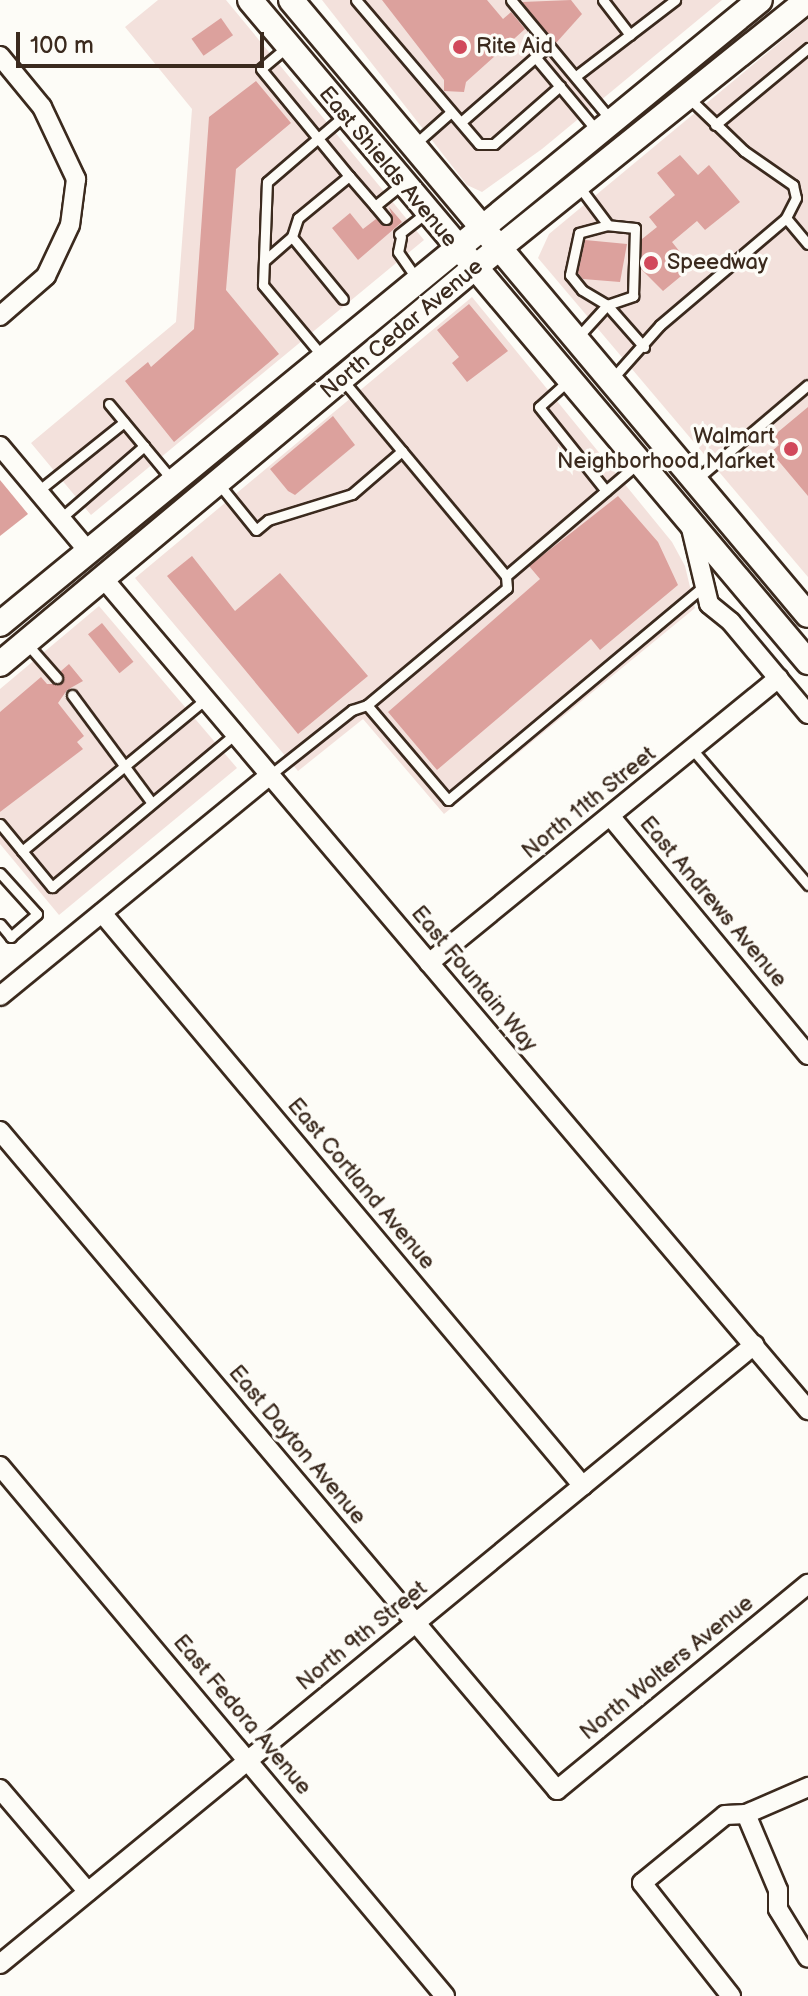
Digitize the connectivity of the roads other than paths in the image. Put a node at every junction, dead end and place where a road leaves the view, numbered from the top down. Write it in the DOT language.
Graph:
graph roads {
  1 [pos="250,0"];
  2 [pos="291,0"];
  3 [pos="356,0"];
  4 [pos="511,0"];
  5 [pos="603,0"];
  6 [pos="673,0"];
  7 [pos="808,0"];
  8 [pos="750,7"];
  9 [pos="630,35"];
  10 [pos="288,46"];
  11 [pos="548,46"];
  12 [pos="808,48"];
  13 [pos="0,56"];
  14 [pos="536,58"];
  15 [pos="576,76"];
  16 [pos="560,86"];
  17 [pos="688,97"];
  18 [pos="451,112"];
  19 [pos="345,115"];
  20 [pos="461,122"];
  21 [pos="715,125"];
  22 [pos="604,126"];
  23 [pos="318,138"];
  24 [pos="412,146"];
  25 [pos="349,176"];
  26 [pos="402,184"];
  27 [pos="578,185"];
  28 [pos="375,206"];
  29 [pos="426,213"];
  30 [pos="786,218"];
  31 [pos="386,219"];
  32 [pos="608,225"];
  33 [pos="480,227"];
  34 [pos="292,237"];
  35 [pos="808,244"];
  36 [pos="455,248"];
  37 [pos="498,249"];
  38 [pos="264,261"];
  39 [pos="473,269"];
  40 [pos="417,279"];
  41 [pos="343,299"];
  42 [pos="607,305"];
  43 [pos="0,316"];
  44 [pos="575,340"];
  45 [pos="644,347"];
  46 [pos="323,357"];
  47 [pos="342,379"];
  48 [pos="569,380"];
  49 [pos="609,381"];
  50 [pos="808,385"];
  51 [pos="109,404"];
  52 [pos="124,422"];
  53 [pos="0,446"];
  54 [pos="144,446"];
  55 [pos="402,451"];
  56 [pos="639,462"];
  57 [pos="173,481"];
  58 [pos="694,481"];
  59 [pos="218,483"];
  60 [pos="38,491"];
  61 [pos="606,491"];
  62 [pos="61,518"];
  63 [pos="689,521"];
  64 [pos="89,552"];
  65 [pos="728,567"];
  66 [pos="506,576"];
  67 [pos="103,578"];
  68 [pos="703,587"];
  69 [pos="808,615"];
  70 [pos="0,624"];
  71 [pos="808,641"];
  72 [pos="26,643"];
  73 [pos="808,662"];
  74 [pos="0,664"];
  75 [pos="57,678"];
  76 [pos="778,678"];
  77 [pos="72,695"];
  78 [pos="206,699"];
  79 [pos="367,705"];
  80 [pos="808,714"];
  81 [pos="235,734"];
  82 [pos="692,749"];
  83 [pos="124,767"];
  84 [pos="270,775"];
  85 [pos="152,803"];
  86 [pos="611,817"];
  87 [pos="0,824"];
  88 [pos="22,851"];
  89 [pos="0,873"];
  90 [pos="808,885"];
  91 [pos="102,913"];
  92 [pos="0,924"];
  93 [pos="429,963"];
  94 [pos="0,996"];
  95 [pos="808,1055"];
  96 [pos="0,1131"];
  97 [pos="754,1345"];
  98 [pos="808,1410"];
  99 [pos="0,1466"];
  100 [pos="583,1486"];
  101 [pos="808,1584"];
  102 [pos="416,1623"];
  103 [pos="249,1760"];
  104 [pos="808,1787"];
  105 [pos="0,1789"];
  106 [pos="557,1790"];
  107 [pos="746,1814"];
  108 [pos="88,1892"];
  109 [pos="808,1958"];
  110 [pos="0,1964"];
  111 [pos="445,1996"];
  112 [pos="731,1996"];
  1 -- 10 [label="main road, East Shields Avenue"];
  2 -- 24 [label="main road, East Shields Avenue"];
  3 -- 18 [label="lane"];
  4 -- 11 [label="lane"];
  5 -- 9 [label="lane"];
  6 -- 9 [label="lane"];
  7 -- 17 [label="main road, North Cedar Avenue"];
  8 -- 17 [label="main road"];
  8 -- 22 [label="main road, North Cedar Avenue"];
  9 -- 15 [label="lane"];
  10 -- 19 [label="main road, East Shields Avenue"];
  10 -- 23 [label="lane"];
  11 -- 14 [label="lane"];
  11 -- 15 [label="lane"];
  12 -- 21 [label="lane"];
  13 -- 43 [label="street"];
  14 -- 16 [label="lane"];
  14 -- 20 [label="lane"];
  15 -- 22 [label="lane"];
  16 -- 20 [label="lane"];
  16 -- 22 [label="lane"];
  17 -- 21 [label="lane"];
  17 -- 27 [label="main road, North Cedar Avenue"];
  18 -- 20 [label="lane"];
  18 -- 24 [label="lane"];
  19 -- 23 [label="lane"];
  19 -- 26 [label="main road, East Shields Avenue"];
  21 -- 30 [label="lane"];
  22 -- 33 [label="main road, North Cedar Avenue"];
  23 -- 25 [label="lane"];
  23 -- 38 [label="lane"];
  24 -- 33 [label="main road, East Shields Avenue"];
  25 -- 28 [label="lane"];
  25 -- 34 [label="lane"];
  26 -- 28 [label="lane"];
  26 -- 29 [label="main road, East Shields Avenue"];
  27 -- 32 [label="lane"];
  27 -- 37 [label="main road, North Cedar Avenue"];
  28 -- 31 [label="lane"];
  29 -- 36 [label="main road, East Shields Avenue"];
  29 -- 40 [label="lane"];
  30 -- 35 [label="lane"];
  30 -- 45 [label="lane"];
  32 -- 42 [label="lane"];
  32 -- 42 [label="lane"];
  33 -- 36 [label="main road, North Cedar Avenue"];
  33 -- 37 [label="main road, East Shields Avenue"];
  34 -- 38 [label="lane"];
  34 -- 41 [label="lane"];
  36 -- 39 [label="main road, East Shields Avenue"];
  36 -- 40 [label="main road, North Cedar Avenue"];
  37 -- 39 [label="main road, North Cedar Avenue"];
  37 -- 44 [label="main road, East Shields Avenue"];
  38 -- 46 [label="lane"];
  39 -- 47 [label="main road, North Cedar Avenue"];
  39 -- 48 [label="main road, East Shields Avenue"];
  40 -- 46 [label="main road, North Cedar Avenue"];
  42 -- 44 [label="lane"];
  42 -- 45 [label="lane"];
  44 -- 49 [label="main road, East Shields Avenue"];
  45 -- 49 [label="lane"];
  46 -- 57 [label="main road, North Cedar Avenue"];
  46 -- 59 [label="main road"];
  47 -- 55 [label="lane"];
  47 -- 59 [label="main road, North Cedar Avenue"];
  48 -- 56 [label="main road, East Shields Avenue"];
  48 -- 61 [label="lane"];
  49 -- 58 [label="main road, East Shields Avenue"];
  50 -- 58 [label="lane"];
  51 -- 52 [label="lane"];
  52 -- 54 [label="lane"];
  52 -- 60 [label="lane"];
  53 -- 60 [label="street"];
  54 -- 57 [label="lane"];
  54 -- 62 [label="lane"];
  55 -- 59 [label="lane"];
  55 -- 66 [label="lane"];
  56 -- 58 [label="main road"];
  56 -- 61 [label="lane"];
  56 -- 63 [label="main road, East Shields Avenue"];
  57 -- 64 [label="main road, North Cedar Avenue"];
  57 -- 67 [label="main road"];
  58 -- 69 [label="main road, East Shields Avenue"];
  59 -- 67 [label="main road, North Cedar Avenue"];
  60 -- 62 [label="street"];
  61 -- 66 [label="lane"];
  62 -- 64 [label="street"];
  63 -- 65 [label="main road, East Shields Avenue"];
  63 -- 68 [label="street"];
  64 -- 70 [label="main road, North Cedar Avenue"];
  64 -- 72 [label="main road"];
  65 -- 71 [label="main road"];
  65 -- 73 [label="main road, East Shields Avenue"];
  66 -- 79 [label="lane"];
  67 -- 72 [label="main road, North Cedar Avenue"];
  67 -- 78 [label="street, East Fountain Way"];
  68 -- 76 [label="street"];
  68 -- 79 [label="lane"];
  72 -- 74 [label="main road, North Cedar Avenue"];
  72 -- 75 [label="lane"];
  76 -- 80 [label="street"];
  76 -- 82 [label="street, North 11th Street"];
  77 -- 83 [label="lane"];
  78 -- 81 [label="street, East Fountain Way"];
  78 -- 83 [label="lane"];
  79 -- 84 [label="lane"];
  81 -- 84 [label="street, East Fountain Way"];
  81 -- 85 [label="lane"];
  82 -- 86 [label="street, North 11th Street"];
  82 -- 90 [label="lane"];
  83 -- 85 [label="lane"];
  83 -- 88 [label="lane"];
  84 -- 91 [label="street"];
  84 -- 93 [label="street, East Fountain Way"];
  85 -- 88 [label="lane"];
  86 -- 93 [label="street, North 11th Street"];
  86 -- 95 [label="street, East Andrews Avenue"];
  87 -- 88 [label="lane"];
  89 -- 92 [label="lane"];
  91 -- 94 [label="street"];
  91 -- 100 [label="street, East Cortland Avenue"];
  93 -- 97 [label="street, East Fountain Way"];
  96 -- 102 [label="street, East Dayton Avenue"];
  97 -- 98 [label="street, East Fountain Way"];
  97 -- 100 [label="street, North 9th Street"];
  99 -- 103 [label="street, East Fedora Avenue"];
  100 -- 102 [label="street, North 9th Street"];
  101 -- 106 [label="street, North Wolters Avenue"];
  102 -- 103 [label="street, North 9th Street"];
  102 -- 106 [label="street, East Dayton Avenue"];
  103 -- 108 [label="street, North 9th Street"];
  103 -- 111 [label="street, East Fedora Avenue"];
  104 -- 107 [label="street"];
  105 -- 108 [label="street"];
  107 -- 109 [label="street"];
  107 -- 112 [label="street"];
  108 -- 110 [label="street, North 9th Street"];
}
